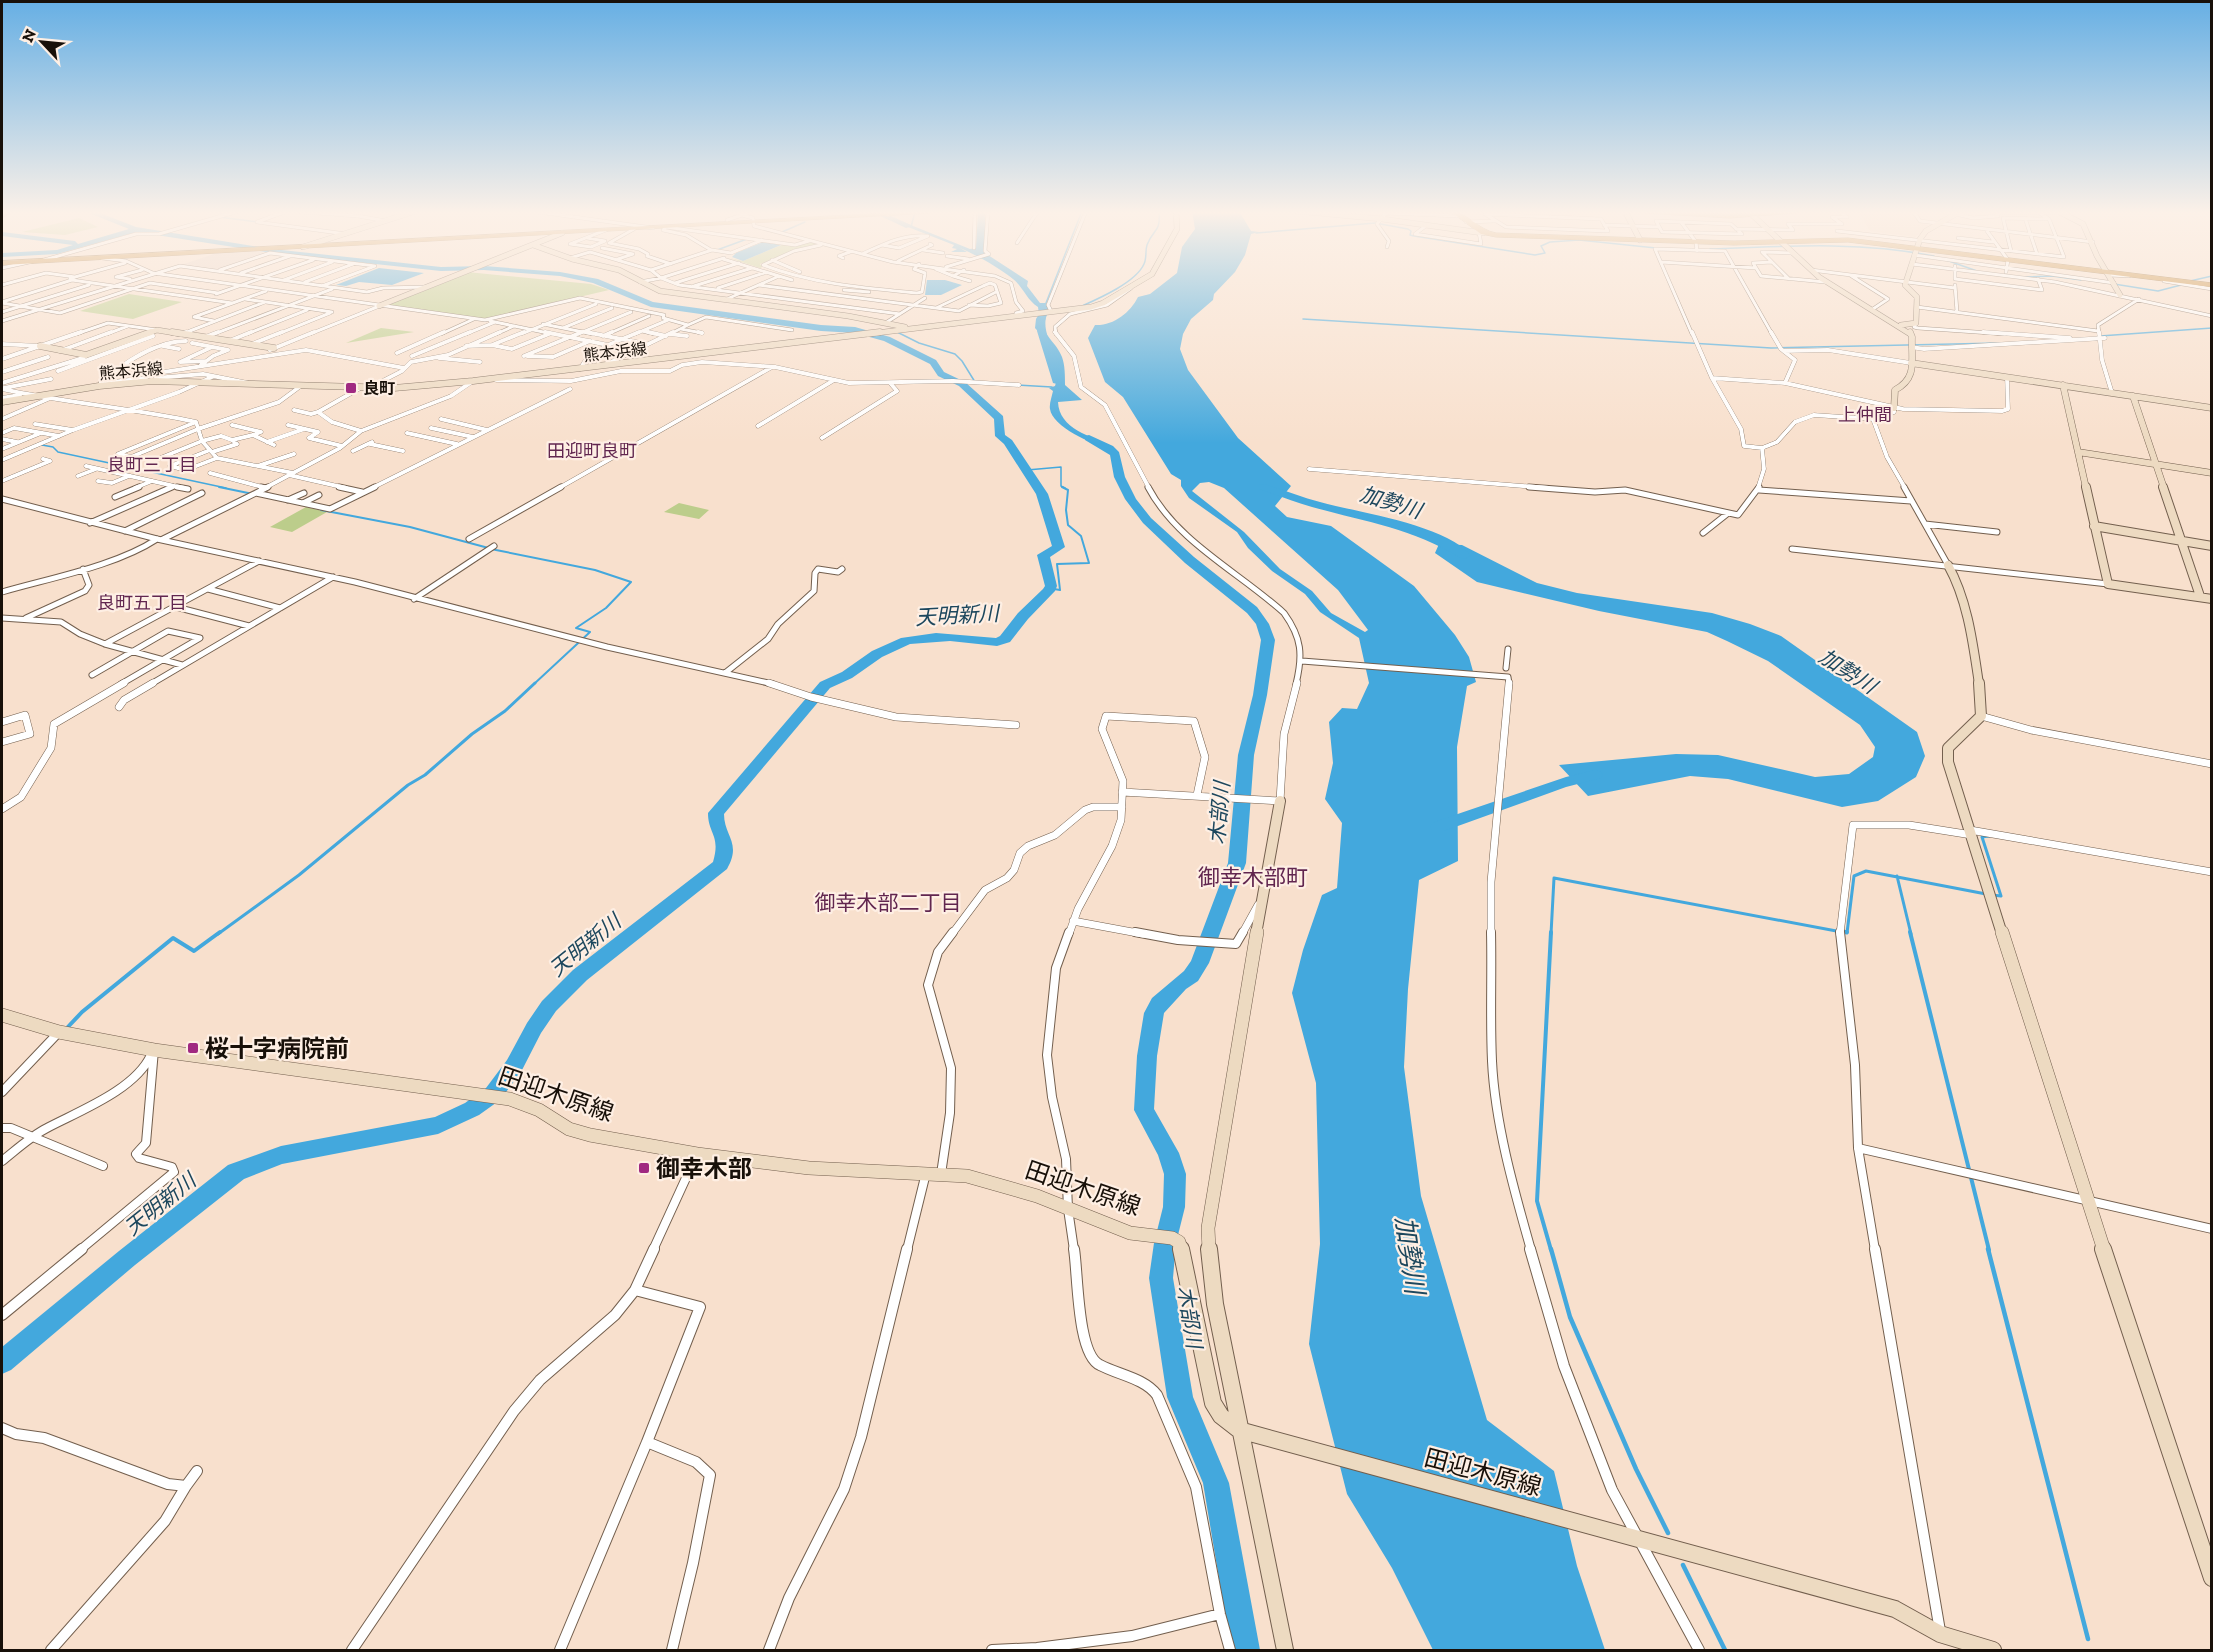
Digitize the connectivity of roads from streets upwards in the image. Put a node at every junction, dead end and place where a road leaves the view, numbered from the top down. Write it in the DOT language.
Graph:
graph roads {
  1 [pos="46,288"];
  2 [pos="80,288"];
  3 [pos="105,288"];
  4 [pos="124,288"];
  5 [pos="132,288"];
  6 [pos="185,288"];
  7 [pos="232,288"];
  8 [pos="253,288"];
  9 [pos="334,288"];
  10 [pos="383,288"];
  11 [pos="424,288"];
  12 [pos="654,288"];
  13 [pos="700,288"];
  14 [pos="720,288"];
  15 [pos="750,288"];
  16 [pos="779,288"];
  17 [pos="836,288"];
  18 [pos="865,288"];
  19 [pos="923,288"];
  20 [pos="977,288"];
  21 [pos="995,288"];
  22 [pos="1012,288"];
  23 [pos="1055,288"];
  24 [pos="1131,288"];
  25 [pos="1672,288"];
  26 [pos="1748,288"];
  27 [pos="1836,288"];
  28 [pos="1871,288"];
  29 [pos="1908,288"];
  30 [pos="1955,288"];
  31 [pos="2027,288"];
  32 [pos="2041,288"];
  33 [pos="2082,288"];
  34 [pos="2116,288"];
  35 [pos="129,289"];
  36 [pos="841,289"];
  37 [pos="267,290"];
  38 [pos="715,290"];
  39 [pos="741,291"];
  40 [pos="996,292"];
  41 [pos="218,293"];
  42 [pos="830,296"];
  43 [pos="2120,296"];
  44 [pos="312,297"];
  45 [pos="204,298"];
  46 [pos="244,299"];
  47 [pos="727,299"];
  48 [pos="2139,299"];
  49 [pos="2,302"];
  50 [pos="265,302"];
  51 [pos="232,303"];
  52 [pos="816,303"];
  53 [pos="913,305"];
  54 [pos="969,305"];
  55 [pos="19,306"];
  56 [pos="288,306"];
  57 [pos="379,306"];
  58 [pos="1917,307"];
  59 [pos="612,308"];
  60 [pos="936,308"];
  61 [pos="310,309"];
  62 [pos="1873,309"];
  63 [pos="38,310"];
  64 [pos="802,310"];
  65 [pos="2,312"];
  66 [pos="631,312"];
  67 [pos="1051,312"];
  68 [pos="1957,312"];
  69 [pos="900,314"];
  70 [pos="1016,316"];
  71 [pos="2211,316"];
  72 [pos="476,318"];
  73 [pos="485,320"];
  74 [pos="668,320"];
  75 [pos="2,321"];
  76 [pos="214,321"];
  77 [pos="495,322"];
  78 [pos="887,322"];
  79 [pos="306,323"];
  80 [pos="543,324"];
  81 [pos="1916,324"];
  82 [pos="688,325"];
  83 [pos="1901,325"];
  84 [pos="130,326"];
  85 [pos="330,326"];
  86 [pos="514,326"];
  87 [pos="563,328"];
  88 [pos="531,329"];
  89 [pos="681,329"];
  90 [pos="908,329"];
  91 [pos="157,330"];
  92 [pos="448,330"];
  93 [pos="2098,331"];
  94 [pos="582,332"];
  95 [pos="642,332"];
  96 [pos="550,333"];
  97 [pos="702,333"];
  98 [pos="788,333"];
  99 [pos="181,334"];
  100 [pos="467,334"];
  101 [pos="668,335"];
  102 [pos="153,336"];
  103 [pos="603,336"];
  104 [pos="687,336"];
  105 [pos="205,337"];
  106 [pos="569,337"];
  107 [pos="2103,338"];
  108 [pos="624,339"];
  109 [pos="229,340"];
  110 [pos="140,341"];
  111 [pos="590,341"];
  112 [pos="2081,341"];
  113 [pos="2,344"];
  114 [pos="252,344"];
  115 [pos="646,344"];
  116 [pos="13,345"];
  117 [pos="164,345"];
  118 [pos="492,345"];
  119 [pos="608,345"];
  120 [pos="40,346"];
  121 [pos="466,346"];
  122 [pos="212,347"];
  123 [pos="1911,347"];
  124 [pos="274,348"];
  125 [pos="2,349"];
  126 [pos="179,349"];
  127 [pos="60,351"];
  128 [pos="1784,351"];
  129 [pos="86,355"];
  130 [pos="418,356"];
  131 [pos="48,357"];
  132 [pos="251,358"];
  133 [pos="436,358"];
  134 [pos="2,359"];
  135 [pos="427,360"];
  136 [pos="206,361"];
  137 [pos="480,362"];
  138 [pos="1911,363"];
  139 [pos="124,366"];
  140 [pos="149,366"];
  141 [pos="603,366"];
  142 [pos="199,367"];
  143 [pos="772,367"];
  144 [pos="404,368"];
  145 [pos="580,369"];
  146 [pos="58,371"];
  147 [pos="2,372"];
  148 [pos="212,377"];
  149 [pos="2007,377"];
  150 [pos="1712,378"];
  151 [pos="51,379"];
  152 [pos="142,380"];
  153 [pos="488,380"];
  154 [pos="834,380"];
  155 [pos="474,381"];
  156 [pos="203,382"];
  157 [pos="2,383"];
  158 [pos="1785,383"];
  159 [pos="99,384"];
  160 [pos="249,384"];
  161 [pos="891,384"];
  162 [pos="302,385"];
  163 [pos="1019,385"];
  164 [pos="2063,385"];
  165 [pos="362,387"];
  166 [pos="370,387"];
  167 [pos="2,389"];
  168 [pos="82,389"];
  169 [pos="570,389"];
  170 [pos="2112,393"];
  171 [pos="26,394"];
  172 [pos="38,396"];
  173 [pos="2133,396"];
  174 [pos="2,398"];
  175 [pos="48,399"];
  176 [pos="2,402"];
  177 [pos="1894,408"];
  178 [pos="2211,408"];
  179 [pos="126,410"];
  180 [pos="294,410"];
  181 [pos="318,412"];
  182 [pos="2,419"];
  183 [pos="441,419"];
  184 [pos="1873,419"];
  185 [pos="196,422"];
  186 [pos="35,424"];
  187 [pos="232,425"];
  188 [pos="288,425"];
  189 [pos="758,426"];
  190 [pos="198,429"];
  191 [pos="304,429"];
  192 [pos="431,429"];
  193 [pos="73,430"];
  194 [pos="487,430"];
  195 [pos="361,431"];
  196 [pos="2,433"];
  197 [pos="42,433"];
  198 [pos="407,433"];
  199 [pos="253,435"];
  200 [pos="59,436"];
  201 [pos="472,437"];
  202 [pos="822,438"];
  203 [pos="2,439"];
  204 [pos="232,440"];
  205 [pos="202,441"];
  206 [pos="267,442"];
  207 [pos="16,443"];
  208 [pos="457,444"];
  209 [pos="38,445"];
  210 [pos="274,446"];
  211 [pos="342,446"];
  212 [pos="1762,448"];
  213 [pos="2,449"];
  214 [pos="211,451"];
  215 [pos="353,451"];
  216 [pos="403,451"];
  217 [pos="2078,452"];
  218 [pos="294,454"];
  219 [pos="217,458"];
  220 [pos="43,459"];
  221 [pos="2,460"];
  222 [pos="148,463"];
  223 [pos="2155,464"];
  224 [pos="86,466"];
  225 [pos="258,466"];
  226 [pos="96,468"];
  227 [pos="1309,469"];
  228 [pos="210,473"];
  229 [pos="2211,473"];
  230 [pos="291,474"];
  231 [pos="78,476"];
  232 [pos="129,476"];
  233 [pos="2,480"];
  234 [pos="98,481"];
  235 [pos="152,481"];
  236 [pos="174,486"];
  237 [pos="266,488"];
  238 [pos="188,489"];
  239 [pos="1759,490"];
  240 [pos="362,492"];
  241 [pos="202,493"];
  242 [pos="304,493"];
  243 [pos="254,494"];
  244 [pos="319,495"];
  245 [pos="115,497"];
  246 [pos="2,499"];
  247 [pos="288,500"];
  248 [pos="1911,501"];
  249 [pos="303,503"];
  250 [pos="1727,514"];
  251 [pos="90,523"];
  252 [pos="1925,525"];
  253 [pos="2094,526"];
  254 [pos="125,531"];
  255 [pos="1997,532"];
  256 [pos="1703,533"];
  257 [pos="160,539"];
  258 [pos="469,539"];
  259 [pos="2182,541"];
  260 [pos="494,546"];
  261 [pos="2211,546"];
  262 [pos="1792,549"];
  263 [pos="260,561"];
  264 [pos="1948,564"];
  265 [pos="83,569"];
  266 [pos="842,569"];
  267 [pos="333,577"];
  268 [pos="2108,584"];
  269 [pos="208,589"];
  270 [pos="2,592"];
  271 [pos="2200,596"];
  272 [pos="414,599"];
  273 [pos="2211,599"];
  274 [pos="176,607"];
  275 [pos="280,608"];
  276 [pos="2,618"];
  277 [pos="26,618"];
  278 [pos="249,626"];
  279 [pos="105,644"];
  280 [pos="1508,649"];
  281 [pos="131,653"];
  282 [pos="160,660"];
  283 [pos="1302,661"];
  284 [pos="182,665"];
  285 [pos="725,673"];
  286 [pos="1507,673"];
  287 [pos="92,675"];
  288 [pos="119,706"];
  289 [pos="1981,716"];
  290 [pos="2,722"];
  291 [pos="1016,725"];
  292 [pos="2,742"];
  293 [pos="2211,764"];
  294 [pos="1122,792"];
  295 [pos="1197,795"];
  296 [pos="1280,801"];
  297 [pos="1122,807"];
  298 [pos="2,809"];
  299 [pos="1971,832"];
  300 [pos="2211,872"];
  301 [pos="1262,898"];
  302 [pos="1073,921"];
  303 [pos="2,1015"];
  304 [pos="59,1032"];
  305 [pos="154,1050"];
  306 [pos="2,1092"];
  307 [pos="2,1128"];
  308 [pos="32,1137"];
  309 [pos="1858,1148"];
  310 [pos="698,1154"];
  311 [pos="2,1159"];
  312 [pos="104,1166"];
  313 [pos="926,1173"];
  314 [pos="941,1174"];
  315 [pos="2087,1200"];
  316 [pos="1068,1209"];
  317 [pos="2211,1229"];
  318 [pos="635,1290"];
  319 [pos="2,1315"];
  320 [pos="2,1428"];
  321 [pos="1239,1430"];
  322 [pos="647,1442"];
  323 [pos="197,1471"];
  324 [pos="186,1486"];
  325 [pos="1638,1539"];
  326 [pos="2211,1578"];
  327 [pos="1220,1614"];
  328 [pos="1940,1634"];
  329 [pos="51,1650"];
  330 [pos="352,1650"];
  331 [pos="560,1650"];
  332 [pos="672,1650"];
  333 [pos="769,1650"];
  334 [pos="992,1650"];
  335 [pos="1230,1650"];
  336 [pos="1285,1650"];
  337 [pos="1698,1650"];
  338 [pos="1993,1650"];
  1 -- 49 [label="street"];
  2 -- 55 [label="street"];
  3 -- 63 [label="street"];
  4 -- 35 [label="street"];
  5 -- 35 [label="street"];
  6 -- 41 [label="street"];
  7 -- 41 [label="street"];
  8 -- 37 [label="street"];
  9 -- 10 [label="street"];
  9 -- 44 [label="street"];
  11 -- 57 [label="street"];
  12 -- 47 [label="street"];
  13 -- 38 [label="street"];
  14 -- 38 [label="street"];
  15 -- 39 [label="street"];
  16 -- 42 [label="street"];
  17 -- 36 [label="street"];
  18 -- 19 [label="street"];
  20 -- 60 [label="street"];
  21 -- 40 [label="street"];
  22 -- 70 [label="street"];
  23 -- 67 [label="street"];
  24 -- 67 [label="street, 熊本浜線"];
  24 -- 283 [label="street"];
  25 -- 150 [label="street"];
  26 -- 128 [label="street"];
  27 -- 62 [label="street"];
  28 -- 62 [label="street"];
  29 -- 58 [label="street"];
  30 -- 68 [label="street"];
  31 -- 32 [label="street"];
  33 -- 43 [label="street"];
  34 -- 43 [label="street"];
  35 -- 45 [label="street"];
  35 -- 63 [label="street"];
  36 -- 42 [label="street"];
  36 -- 53 [label="street"];
  37 -- 44 [label="street"];
  37 -- 46 [label="street"];
  38 -- 39 [label="street"];
  39 -- 47 [label="street"];
  39 -- 52 [label="street"];
  40 -- 54 [label="street"];
  40 -- 54 [label="street"];
  41 -- 45 [label="street"];
  42 -- 52 [label="street"];
  42 -- 53 [label="street"];
  43 -- 48 [label="street"];
  44 -- 56 [label="street"];
  44 -- 57 [label="street"];
  45 -- 51 [label="street"];
  46 -- 50 [label="street"];
  46 -- 51 [label="street"];
  47 -- 64 [label="street"];
  48 -- 71 [label="street"];
  48 -- 93 [label="street"];
  49 -- 55 [label="street"];
  50 -- 56 [label="street"];
  50 -- 76 [label="street"];
  51 -- 76 [label="street"];
  52 -- 64 [label="street"];
  52 -- 69 [label="street"];
  53 -- 60 [label="street"];
  53 -- 69 [label="street"];
  54 -- 60 [label="street"];
  55 -- 63 [label="street"];
  55 -- 65 [label="street"];
  56 -- 61 [label="street"];
  56 -- 105 [label="street"];
  57 -- 72 [label="street"];
  57 -- 85 [label="street"];
  58 -- 68 [label="street"];
  58 -- 81 [label="street"];
  59 -- 66 [label="street"];
  59 -- 80 [label="street"];
  59 -- 87 [label="street"];
  61 -- 79 [label="street"];
  61 -- 109 [label="street"];
  62 -- 83 [label="street"];
  63 -- 75 [label="street"];
  64 -- 78 [label="street"];
  66 -- 94 [label="street"];
  66 -- 103 [label="street"];
  67 -- 70 [label="street, 熊本浜線"];
  68 -- 93 [label="street"];
  69 -- 78 [label="street"];
  70 -- 90 [label="street, 熊本浜線"];
  72 -- 73 [label="street"];
  72 -- 92 [label="street"];
  73 -- 74 [label="street"];
  73 -- 77 [label="street"];
  74 -- 82 [label="street"];
  74 -- 95 [label="street"];
  76 -- 99 [label="street"];
  77 -- 86 [label="street"];
  77 -- 100 [label="street"];
  78 -- 90 [label="street"];
  79 -- 85 [label="street"];
  79 -- 114 [label="street"];
  80 -- 87 [label="street"];
  80 -- 88 [label="street"];
  81 -- 83 [label="street"];
  81 -- 112 [label="street"];
  82 -- 89 [label="street"];
  82 -- 98 [label="street"];
  83 -- 123 [label="street"];
  84 -- 91 [label="street"];
  84 -- 120 [label="street"];
  84 -- 127 [label="street"];
  85 -- 124 [label="street"];
  86 -- 88 [label="street"];
  86 -- 121 [label="street"];
  87 -- 94 [label="street"];
  88 -- 96 [label="street"];
  88 -- 118 [label="street"];
  89 -- 97 [label="street"];
  89 -- 101 [label="street"];
  90 -- 141 [label="street, 熊本浜線"];
  91 -- 99 [label="street"];
  91 -- 129 [label="street"];
  92 -- 100 [label="street"];
  92 -- 130 [label="street"];
  93 -- 107 [label="street"];
  94 -- 103 [label="street"];
  94 -- 106 [label="street"];
  95 -- 101 [label="street"];
  95 -- 108 [label="street"];
  96 -- 106 [label="street"];
  96 -- 118 [label="street"];
  99 -- 105 [label="street"];
  100 -- 130 [label="street"];
  101 -- 104 [label="street"];
  101 -- 115 [label="street"];
  102 -- 110 [label="street"];
  103 -- 108 [label="street"];
  105 -- 109 [label="street"];
  106 -- 111 [label="street"];
  106 -- 111 [label="street"];
  107 -- 112 [label="street"];
  107 -- 170 [label="street"];
  108 -- 115 [label="street"];
  108 -- 119 [label="street"];
  109 -- 114 [label="street"];
  110 -- 117 [label="street"];
  110 -- 146 [label="street"];
  111 -- 119 [label="street"];
  112 -- 123 [label="street"];
  113 -- 116 [label="street"];
  114 -- 124 [label="street"];
  115 -- 141 [label="street"];
  116 -- 120 [label="street"];
  116 -- 125 [label="street"];
  117 -- 122 [label="street"];
  117 -- 126 [label="street"];
  117 -- 139 [label="street"];
  118 -- 121 [label="street"];
  119 -- 145 [label="street"];
  120 -- 127 [label="street"];
  120 -- 134 [label="street"];
  121 -- 133 [label="street"];
  122 -- 136 [label="street"];
  122 -- 136 [label="street"];
  123 -- 138 [label="street"];
  124 -- 132 [label="street"];
  127 -- 129 [label="street"];
  128 -- 138 [label="street"];
  128 -- 158 [label="street"];
  129 -- 157 [label="street"];
  130 -- 135 [label="street"];
  131 -- 147 [label="street"];
  132 -- 142 [label="street"];
  132 -- 144 [label="street"];
  133 -- 135 [label="street"];
  133 -- 137 [label="street"];
  135 -- 144 [label="street"];
  136 -- 142 [label="street"];
  138 -- 149 [label="street"];
  138 -- 177 [label="street"];
  139 -- 140 [label="street"];
  139 -- 159 [label="street"];
  141 -- 145 [label="street, 熊本浜線"];
  142 -- 152 [label="street"];
  143 -- 153 [label="street"];
  143 -- 154 [label="street"];
  143 -- 258 [label="street"];
  144 -- 166 [label="street"];
  145 -- 153 [label="street, 熊本浜線"];
  148 -- 152 [label="street"];
  148 -- 156 [label="street"];
  148 -- 160 [label="street"];
  149 -- 164 [label="street"];
  149 -- 177 [label="street"];
  150 -- 158 [label="street"];
  150 -- 212 [label="street"];
  151 -- 167 [label="street"];
  152 -- 156 [label="street, 熊本浜線"];
  152 -- 159 [label="street"];
  152 -- 168 [label="street, 熊本浜線"];
  153 -- 155 [label="street, 熊本浜線"];
  154 -- 161 [label="street"];
  154 -- 189 [label="street"];
  155 -- 166 [label="street, 熊本浜線"];
  155 -- 195 [label="street"];
  156 -- 160 [label="street, 熊本浜線"];
  156 -- 179 [label="street"];
  158 -- 177 [label="street"];
  159 -- 168 [label="street"];
  160 -- 162 [label="street, 熊本浜線"];
  161 -- 163 [label="street"];
  161 -- 202 [label="street"];
  162 -- 165 [label="street, 熊本浜線"];
  162 -- 190 [label="street"];
  164 -- 170 [label="street"];
  164 -- 217 [label="street"];
  165 -- 166 [label="street, 熊本浜線"];
  165 -- 181 [label="street"];
  167 -- 171 [label="street"];
  168 -- 172 [label="street, 熊本浜線"];
  169 -- 194 [label="street"];
  170 -- 173 [label="street"];
  171 -- 172 [label="street"];
  171 -- 174 [label="street"];
  172 -- 175 [label="street"];
  172 -- 176 [label="street, 熊本浜線"];
  173 -- 178 [label="street"];
  173 -- 223 [label="street"];
  175 -- 179 [label="street"];
  175 -- 182 [label="street"];
  177 -- 184 [label="street"];
  179 -- 185 [label="street"];
  179 -- 193 [label="street"];
  180 -- 181 [label="street"];
  181 -- 195 [label="street"];
  183 -- 194 [label="street"];
  184 -- 212 [label="street"];
  184 -- 248 [label="street"];
  185 -- 190 [label="street"];
  185 -- 190 [label="street"];
  186 -- 193 [label="street"];
  187 -- 199 [label="street"];
  188 -- 191 [label="street"];
  190 -- 205 [label="street"];
  191 -- 206 [label="street"];
  191 -- 211 [label="street"];
  192 -- 201 [label="street"];
  193 -- 200 [label="street"];
  194 -- 201 [label="street"];
  195 -- 211 [label="street"];
  196 -- 197 [label="street"];
  197 -- 200 [label="street"];
  197 -- 207 [label="street"];
  198 -- 208 [label="street"];
  199 -- 204 [label="street"];
  199 -- 206 [label="street"];
  200 -- 209 [label="street"];
  201 -- 208 [label="street"];
  203 -- 207 [label="street"];
  204 -- 205 [label="street"];
  204 -- 214 [label="street"];
  205 -- 214 [label="street"];
  205 -- 222 [label="street"];
  206 -- 210 [label="street"];
  207 -- 209 [label="street"];
  207 -- 213 [label="street"];
  208 -- 240 [label="street"];
  209 -- 221 [label="street"];
  211 -- 230 [label="street"];
  212 -- 239 [label="street"];
  214 -- 219 [label="street"];
  214 -- 219 [label="street"];
  215 -- 216 [label="street"];
  217 -- 223 [label="street"];
  217 -- 253 [label="street"];
  218 -- 225 [label="street"];
  219 -- 225 [label="street"];
  220 -- 233 [label="street"];
  223 -- 229 [label="street"];
  223 -- 259 [label="street"];
  224 -- 226 [label="street"];
  225 -- 230 [label="street"];
  226 -- 231 [label="street"];
  226 -- 232 [label="street"];
  227 -- 250 [label="street"];
  228 -- 237 [label="street"];
  230 -- 237 [label="street"];
  230 -- 240 [label="street"];
  232 -- 234 [label="street"];
  232 -- 235 [label="street"];
  235 -- 236 [label="street"];
  235 -- 245 [label="street"];
  236 -- 238 [label="street"];
  236 -- 251 [label="street"];
  237 -- 243 [label="street"];
  239 -- 248 [label="street"];
  239 -- 250 [label="street"];
  240 -- 249 [label="street"];
  241 -- 254 [label="street"];
  242 -- 247 [label="street"];
  243 -- 247 [label="street"];
  243 -- 257 [label="street"];
  244 -- 249 [label="street"];
  246 -- 251 [label="street"];
  247 -- 249 [label="street"];
  248 -- 252 [label="street"];
  250 -- 256 [label="street"];
  251 -- 254 [label="street"];
  252 -- 255 [label="street"];
  252 -- 264 [label="street"];
  253 -- 259 [label="street"];
  253 -- 268 [label="street"];
  254 -- 257 [label="street"];
  257 -- 263 [label="street"];
  257 -- 265 [label="street"];
  259 -- 261 [label="street"];
  259 -- 271 [label="street"];
  260 -- 272 [label="street"];
  262 -- 264 [label="street"];
  263 -- 267 [label="street"];
  263 -- 269 [label="street"];
  264 -- 268 [label="street"];
  264 -- 289 [label="street"];
  265 -- 270 [label="street"];
  265 -- 277 [label="street"];
  266 -- 285 [label="street"];
  267 -- 272 [label="street"];
  267 -- 275 [label="street"];
  268 -- 271 [label="street"];
  269 -- 274 [label="street"];
  269 -- 275 [label="street"];
  271 -- 273 [label="street"];
  272 -- 285 [label="street"];
  274 -- 278 [label="street"];
  274 -- 279 [label="street"];
  275 -- 278 [label="street"];
  276 -- 277 [label="street"];
  277 -- 279 [label="street"];
  278 -- 284 [label="street"];
  279 -- 281 [label="street"];
  280 -- 286 [label="street"];
  281 -- 282 [label="street"];
  281 -- 282 [label="street"];
  281 -- 287 [label="street"];
  282 -- 284 [label="street"];
  282 -- 298 [label="street"];
  283 -- 286 [label="street"];
  283 -- 296 [label="street"];
  284 -- 288 [label="street"];
  285 -- 291 [label="street"];
  286 -- 325 [label="street"];
  289 -- 293 [label="street"];
  289 -- 299 [label="street"];
  290 -- 292 [label="street"];
  294 -- 295 [label="street"];
  294 -- 295 [label="street"];
  294 -- 297 [label="street"];
  295 -- 296 [label="street"];
  296 -- 301 [label="street"];
  297 -- 302 [label="street"];
  297 -- 314 [label="street"];
  299 -- 300 [label="street"];
  299 -- 309 [label="street"];
  299 -- 315 [label="street"];
  301 -- 302 [label="street"];
  301 -- 321 [label="street"];
  302 -- 316 [label="street"];
  303 -- 304 [label="street, 田迎木原線"];
  304 -- 305 [label="street, 田迎木原線"];
  304 -- 306 [label="street"];
  305 -- 308 [label="street"];
  305 -- 310 [label="street, 田迎木原線"];
  305 -- 319 [label="street"];
  307 -- 308 [label="street"];
  308 -- 311 [label="street"];
  308 -- 312 [label="street"];
  309 -- 315 [label="street"];
  309 -- 328 [label="street"];
  310 -- 313 [label="street, 田迎木原線"];
  310 -- 318 [label="street"];
  313 -- 314 [label="street, 田迎木原線"];
  313 -- 333 [label="street"];
  314 -- 316 [label="street, 田迎木原線"];
  315 -- 317 [label="street"];
  315 -- 326 [label="street"];
  316 -- 321 [label="street, 田迎木原線"];
  316 -- 327 [label="street"];
  318 -- 322 [label="street"];
  318 -- 330 [label="street"];
  320 -- 324 [label="street"];
  321 -- 325 [label="street, 田迎木原線"];
  321 -- 336 [label="street"];
  322 -- 331 [label="street"];
  322 -- 332 [label="street"];
  323 -- 324 [label="street"];
  324 -- 329 [label="street"];
  325 -- 328 [label="street, 田迎木原線"];
  325 -- 337 [label="street"];
  327 -- 334 [label="street"];
  327 -- 335 [label="street"];
  328 -- 338 [label="street, 田迎木原線"];
}
